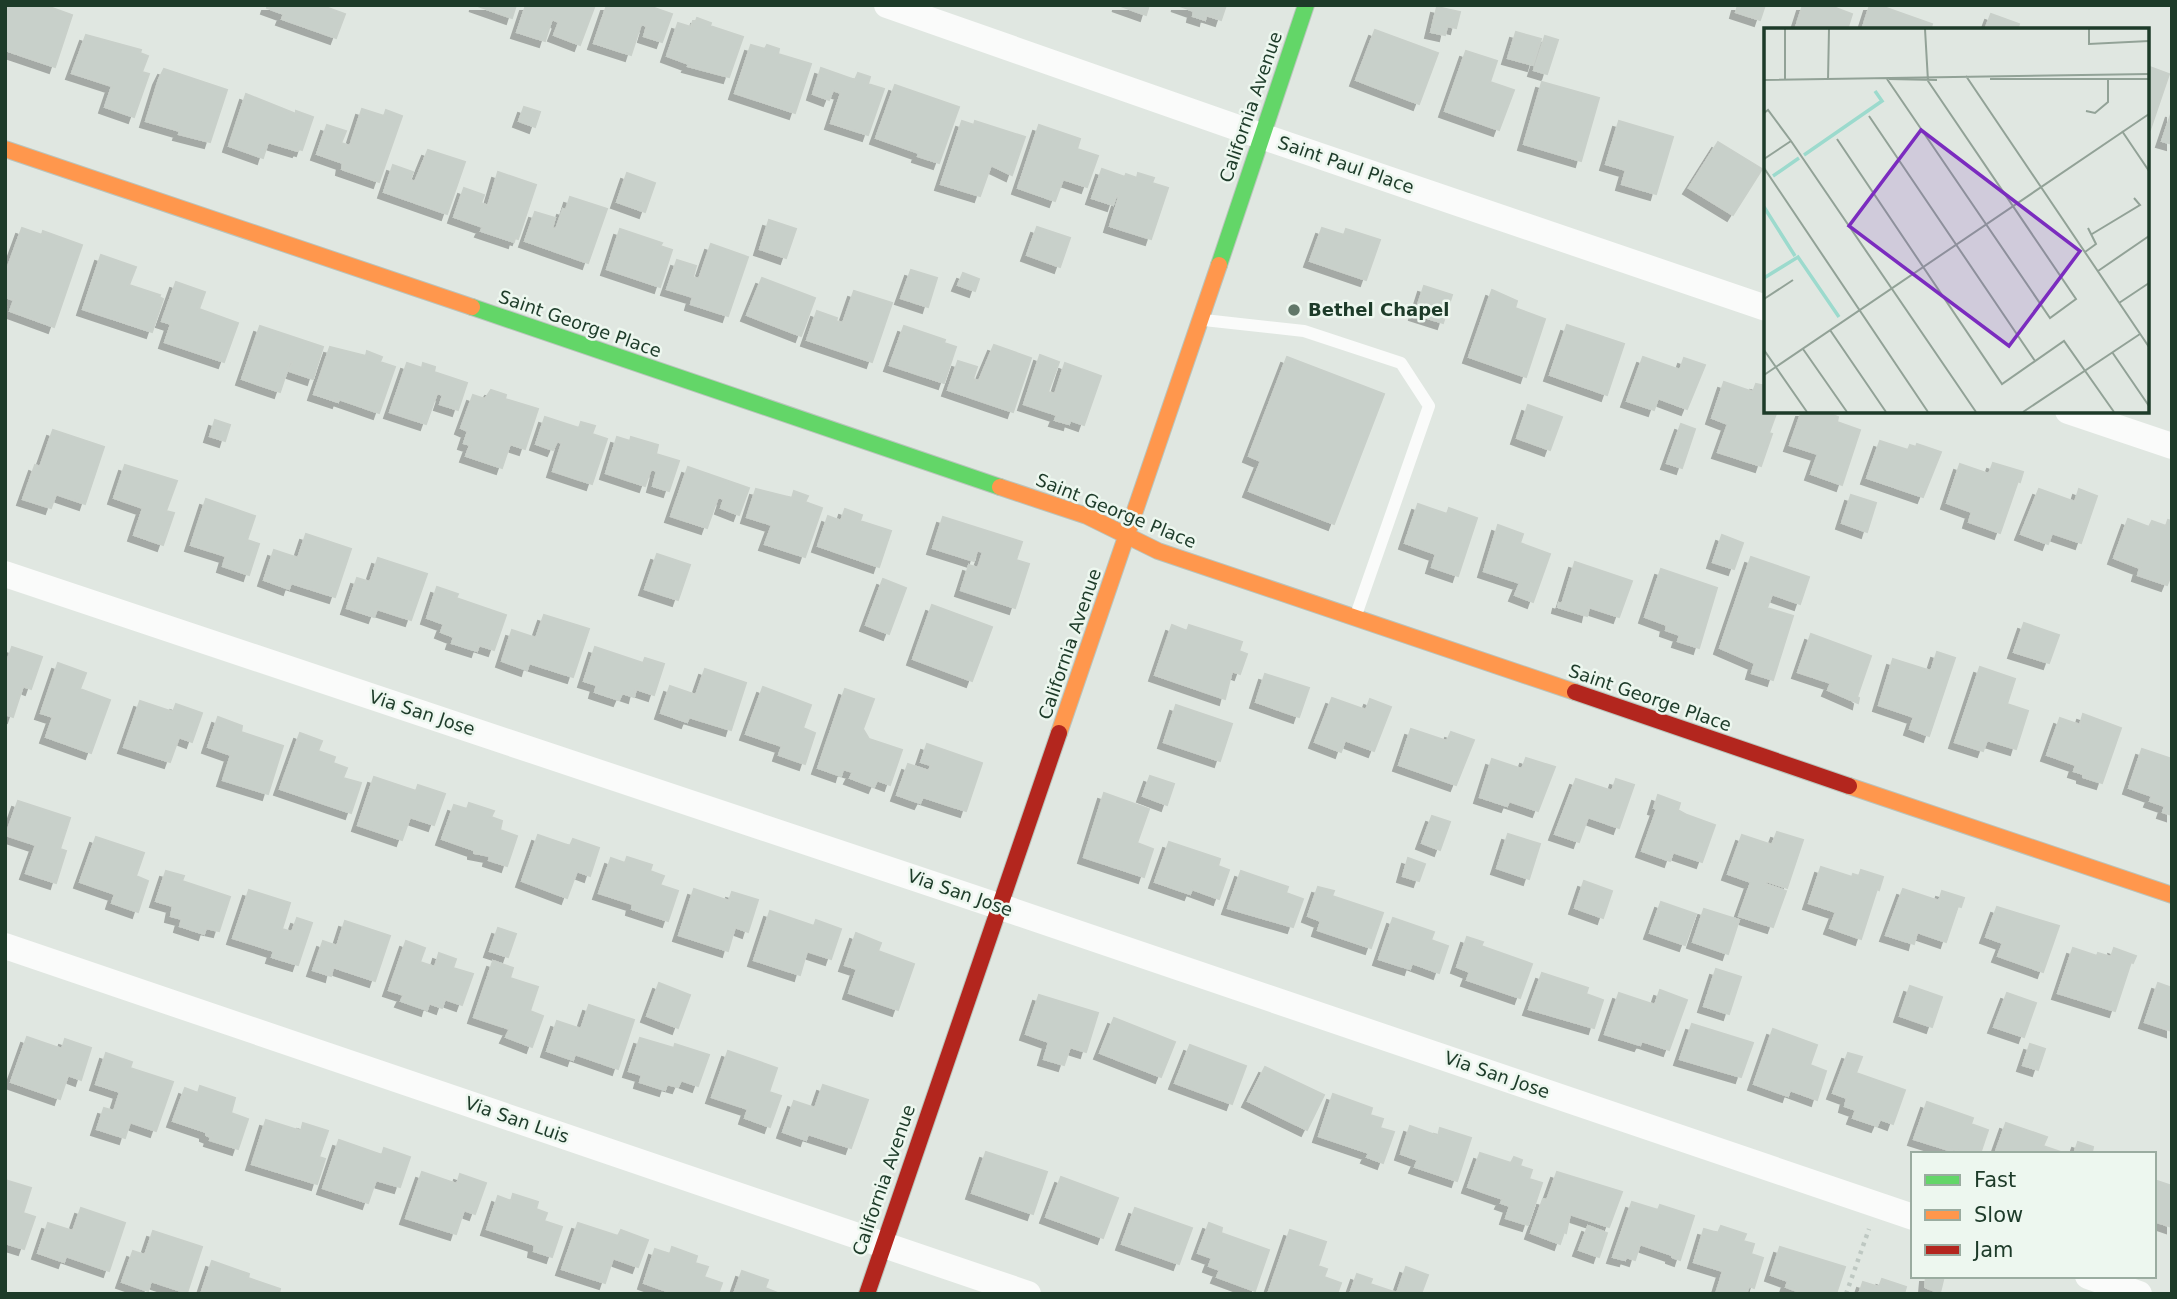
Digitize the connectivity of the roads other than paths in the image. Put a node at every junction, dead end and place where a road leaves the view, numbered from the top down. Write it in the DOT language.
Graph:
graph roads {
  1 [pos="887,5"];
  2 [pos="1306,5"];
  3 [pos="1261,136"];
  4 [pos="5,149"];
  5 [pos="1764,307"];
  6 [pos="1200,319"];
  7 [pos="2074,413"];
  8 [pos="2172,446"];
  9 [pos="1128,536"];
  10 [pos="5,574"];
  11 [pos="1355,618"];
  12 [pos="2172,895"];
  13 [pos="998,905"];
  14 [pos="5,946"];
  15 [pos="1911,1216"];
  16 [pos="883,1244"];
  17 [pos="2094,1278"];
  18 [pos="867,1294"];
  19 [pos="1028,1294"];
  20 [pos="2140,1294"];
  1 -- 3 [label="street, Saint Paul Place"];
  2 -- 3 [label="street, California Avenue"];
  3 -- 5 [label="street, Saint Paul Place"];
  3 -- 6 [label="street, California Avenue"];
  4 -- 9 [label="street, Saint George Place"];
  6 -- 9 [label="street, California Avenue"];
  6 -- 11 [label="lane"];
  7 -- 8 [label="street"];
  9 -- 11 [label="street, Saint George Place"];
  9 -- 13 [label="street, California Avenue"];
  10 -- 13 [label="street, Via San Jose"];
  11 -- 12 [label="street, Saint George Place"];
  13 -- 15 [label="street, Via San Jose"];
  13 -- 16 [label="street, California Avenue"];
  14 -- 16 [label="street, Via San Luis"];
  16 -- 18 [label="street, California Avenue"];
  16 -- 19 [label="street, Via San Luis"];
  17 -- 20 [label="street"];
}
